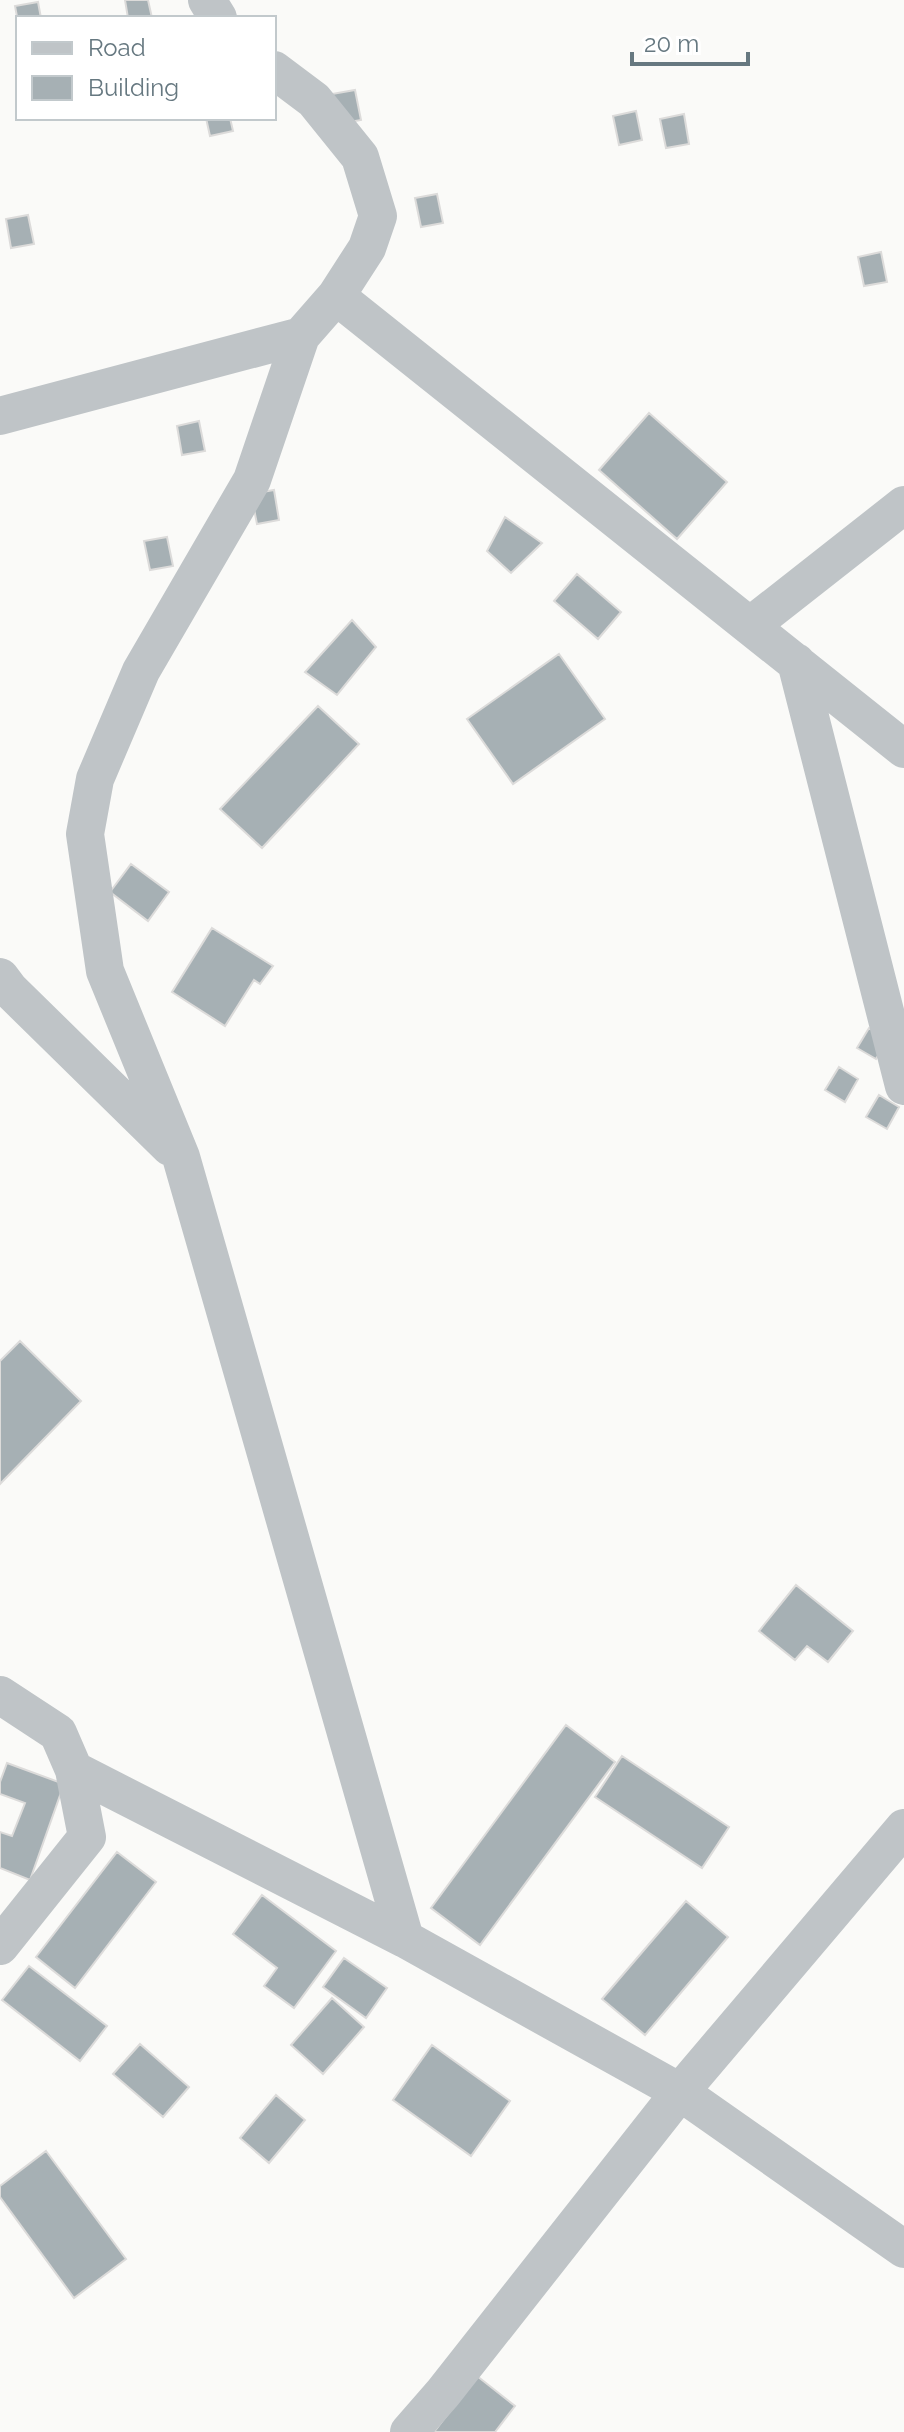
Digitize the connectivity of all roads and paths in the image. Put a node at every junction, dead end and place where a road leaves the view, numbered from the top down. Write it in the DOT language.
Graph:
graph roads {
  1 [pos="276,72"];
  2 [pos="336,296"];
  3 [pos="301,336"];
  4 [pos="0,416"];
  5 [pos="904,505"];
  6 [pos="750,626"];
  7 [pos="796,662"];
  8 [pos="904,749"];
  9 [pos="0,977"];
  10 [pos="904,1086"];
  11 [pos="181,1157"];
  12 [pos="0,1695"];
  13 [pos="74,1770"];
  14 [pos="904,1828"];
  15 [pos="405,1939"];
  16 [pos="0,1946"];
  17 [pos="680,2092"];
  18 [pos="904,2249"];
  19 [pos="409,2432"];
  1 -- 2 [label="street"];
  2 -- 3 [label="street"];
  2 -- 6 [label="street"];
  3 -- 4 [label="street"];
  3 -- 11 [label="street"];
  5 -- 6 [label="street"];
  6 -- 7 [label="street"];
  7 -- 8 [label="street"];
  7 -- 10 [label="street"];
  9 -- 11 [label="street"];
  11 -- 15 [label="street"];
  12 -- 13 [label="street"];
  13 -- 15 [label="street"];
  13 -- 16 [label="street"];
  14 -- 17 [label="street"];
  15 -- 17 [label="street"];
  17 -- 18 [label="street"];
  17 -- 19 [label="street"];
}
